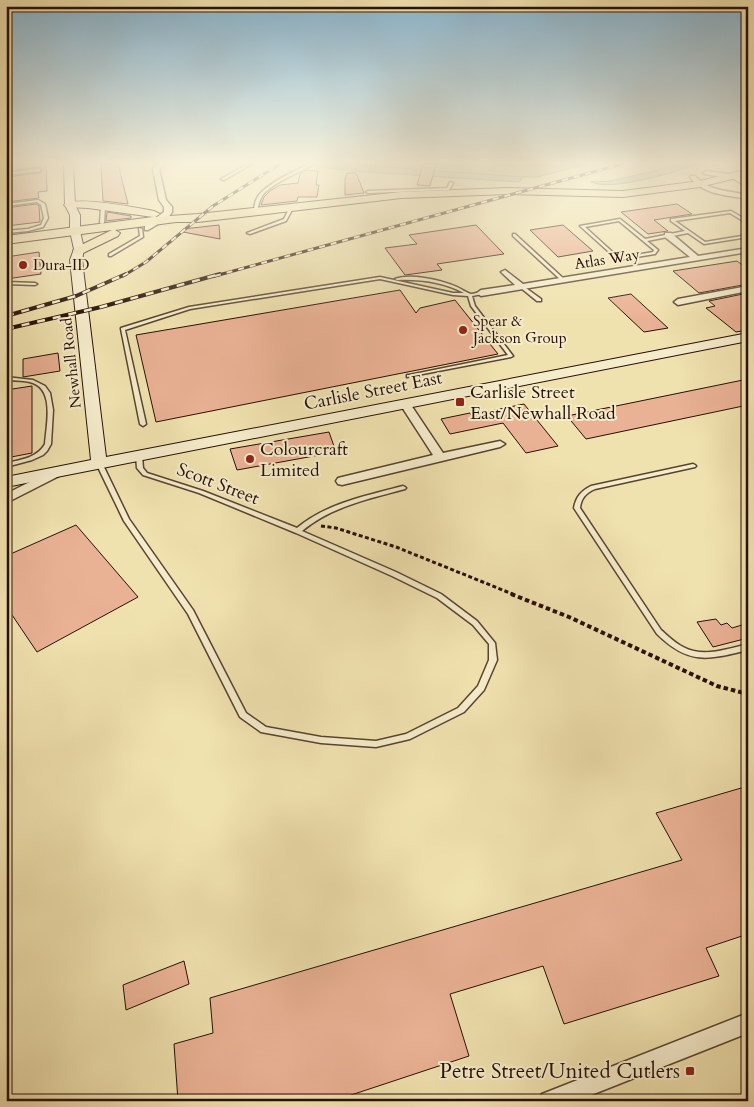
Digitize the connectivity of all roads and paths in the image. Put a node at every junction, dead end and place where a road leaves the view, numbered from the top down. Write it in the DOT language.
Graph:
graph roads {
  1 [pos="45,216"];
  2 [pos="61,216"];
  3 [pos="66,216"];
  4 [pos="75,216"];
  5 [pos="102,216"];
  6 [pos="156,216"];
  7 [pos="220,216"];
  8 [pos="287,216"];
  9 [pos="703,216"];
  10 [pos="736,216"];
  11 [pos="164,217"];
  12 [pos="198,218"];
  13 [pos="102,223"];
  14 [pos="748,223"];
  15 [pos="143,227"];
  16 [pos="688,232"];
  17 [pos="114,233"];
  18 [pos="250,233"];
  19 [pos="70,235"];
  20 [pos="514,235"];
  21 [pos="668,235"];
  22 [pos="748,236"];
  23 [pos="7,240"];
  24 [pos="644,240"];
  25 [pos="747,251"];
  26 [pos="110,254"];
  27 [pos="77,255"];
  28 [pos="696,258"];
  29 [pos="505,272"];
  30 [pos="563,280"];
  31 [pos="6,284"];
  32 [pos="35,284"];
  33 [pos="522,287"];
  34 [pos="748,288"];
  35 [pos="481,293"];
  36 [pos="470,295"];
  37 [pos="539,300"];
  38 [pos="678,302"];
  39 [pos="748,336"];
  40 [pos="408,376"];
  41 [pos="6,378"];
  42 [pos="404,404"];
  43 [pos="142,424"];
  44 [pos="500,444"];
  45 [pos="139,456"];
  46 [pos="440,458"];
  47 [pos="99,463"];
  48 [pos="6,465"];
  49 [pos="694,466"];
  50 [pos="56,472"];
  51 [pos="342,481"];
  52 [pos="6,482"];
  53 [pos="403,488"];
  54 [pos="6,499"];
  55 [pos="336,528"];
  56 [pos="298,531"];
  57 [pos="748,646"];
  58 [pos="748,694"];
  59 [pos="748,1023"];
  60 [pos="550,1101"];
  1 -- 23 [label="lane"];
  2 -- 23 [label="main road"];
  3 -- 19 [label="main road, Newhall Road"];
  4 -- 19 [label="main road, Newhall Road"];
  5 -- 13 [label="lane"];
  6 -- 11 [label="main road"];
  7 -- 12 [label="main road"];
  8 -- 18 [label="lane"];
  9 -- 16 [label="lane"];
  10 -- 14 [label="lane"];
  11 -- 12 [label="main road"];
  11 -- 15 [label="main road"];
  12 -- 15 [label="main road"];
  15 -- 17 [label="main road"];
  15 -- 19 [label="main road"];
  15 -- 26 [label="lane"];
  16 -- 21 [label="lane"];
  16 -- 22 [label="lane"];
  17 -- 19 [label="main road"];
  17 -- 27 [label="main road"];
  19 -- 23 [label="main road"];
  19 -- 27 [label="main road, Newhall Road"];
  20 -- 30 [label="lane"];
  21 -- 24 [label="lane"];
  21 -- 28 [label="street"];
  24 -- 24 [label="lane"];
  25 -- 28 [label="street, Atlas Way"];
  27 -- 47 [label="main road, Newhall Road"];
  28 -- 30 [label="street, Atlas Way"];
  29 -- 33 [label="street"];
  30 -- 33 [label="street, Atlas Way"];
  31 -- 32 [label="lane"];
  33 -- 35 [label="street, Atlas Way"];
  33 -- 37 [label="lane"];
  34 -- 38 [label="street"];
  35 -- 36 [label="lane"];
  36 -- 40 [label="lane"];
  36 -- 43 [label="lane"];
  39 -- 42 [label="main road, Carlisle Street East"];
  41 -- 48 [label="lane"];
  42 -- 45 [label="main road, Carlisle Street East"];
  42 -- 46 [label="street"];
  44 -- 46 [label="street"];
  45 -- 47 [label="main road, Carlisle Street East"];
  45 -- 56 [label="lane, Scott Street"];
  46 -- 51 [label="street"];
  47 -- 50 [label="main road, Carlisle Street East"];
  47 -- 56 [label="lane"];
  49 -- 57 [label="lane"];
  50 -- 52 [label="main road, Carlisle Street East"];
  50 -- 54 [label="street"];
  53 -- 56 [label="lane"];
  55 -- 58 [label="path"];
  59 -- 60 [label="street"];
}
